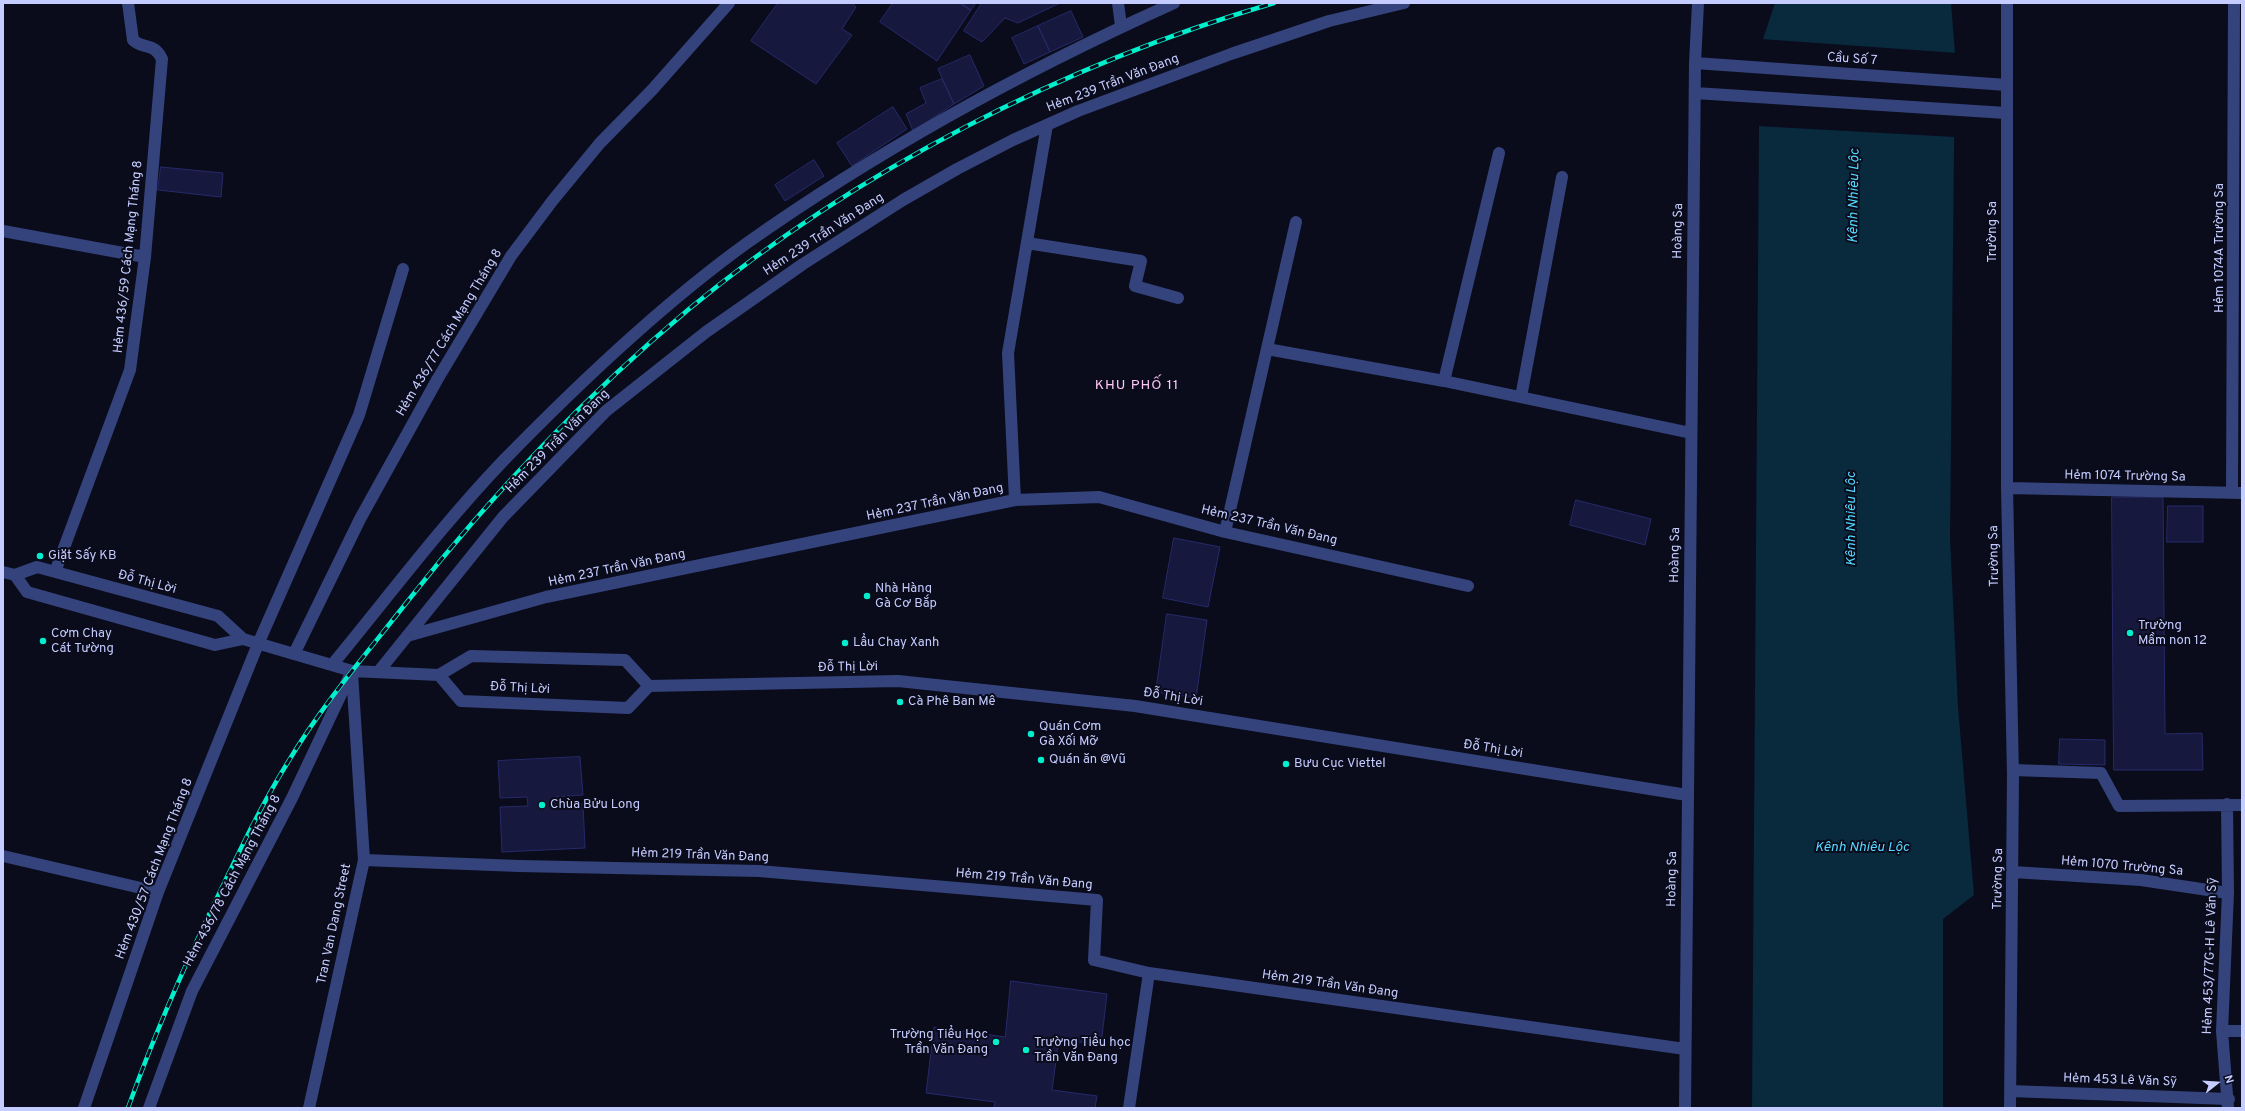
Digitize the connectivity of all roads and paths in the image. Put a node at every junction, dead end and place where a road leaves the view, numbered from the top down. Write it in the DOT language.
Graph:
graph roads {
  1 [pos="128,3"];
  2 [pos="729,3"];
  3 [pos="1118,3"];
  4 [pos="1174,3"];
  5 [pos="1404,3"];
  6 [pos="1698,3"];
  7 [pos="2007,3"];
  8 [pos="2234,3"];
  9 [pos="1122,26"];
  10 [pos="1695,63"];
  11 [pos="2007,85"];
  12 [pos="1695,93"];
  13 [pos="2006,113"];
  14 [pos="1047,125"];
  15 [pos="1499,153"];
  16 [pos="1562,177"];
  17 [pos="1296,222"];
  18 [pos="3,231"];
  19 [pos="1027,242"];
  20 [pos="146,257"];
  21 [pos="403,270"];
  22 [pos="1178,298"];
  23 [pos="1267,349"];
  24 [pos="2238,377"];
  25 [pos="1444,381"];
  26 [pos="1521,397"];
  27 [pos="1691,433"];
  28 [pos="2007,488"];
  29 [pos="2237,493"];
  30 [pos="1015,500"];
  31 [pos="1225,532"];
  32 [pos="3,572"];
  33 [pos="55,572"];
  34 [pos="15,575"];
  35 [pos="1468,586"];
  36 [pos="407,636"];
  37 [pos="243,639"];
  38 [pos="258,644"];
  39 [pos="294,654"];
  40 [pos="332,665"];
  41 [pos="352,671"];
  42 [pos="379,671"];
  43 [pos="439,675"];
  44 [pos="649,686"];
  45 [pos="2013,770"];
  46 [pos="1687,795"];
  47 [pos="2227,804"];
  48 [pos="2242,804"];
  49 [pos="3,856"];
  50 [pos="364,860"];
  51 [pos="2013,872"];
  52 [pos="158,892"];
  53 [pos="2228,893"];
  54 [pos="1149,973"];
  55 [pos="2222,1031"];
  56 [pos="2242,1031"];
  57 [pos="1685,1049"];
  58 [pos="2010,1091"];
  59 [pos="2229,1104"];
  60 [pos="84,1108"];
  61 [pos="149,1108"];
  62 [pos="309,1108"];
  63 [pos="1129,1108"];
  64 [pos="1685,1108"];
  65 [pos="2010,1108"];
  1 -- 20 [label="street, Hẻm 436/59 Cách Mạng Tháng 8"];
  2 -- 39 [label="street, Hẻm 436/77 Cách Mạng Tháng 8"];
  3 -- 9 [label="street"];
  4 -- 9 [label="street, Hẻm 239 Trần Văn Đang"];
  5 -- 14 [label="street, Hẻm 239 Trần Văn Đang"];
  6 -- 10 [label="street, Hoàng Sa"];
  7 -- 11 [label="street, Trường Sa"];
  8 -- 24 [label="street, Hẻm 1074A Trường Sa"];
  9 -- 40 [label="street, Hẻm 239 Trần Văn Đang"];
  10 -- 11 [label="street, Cầu Số 7"];
  10 -- 12 [label="street, Hoàng Sa"];
  11 -- 13 [label="street, Trường Sa"];
  12 -- 13 [label="street"];
  12 -- 27 [label="street, Hoàng Sa"];
  13 -- 28 [label="street, Trường Sa"];
  14 -- 19 [label="street"];
  14 -- 36 [label="street, Hẻm 239 Trần Văn Đang"];
  15 -- 25 [label="street"];
  16 -- 26 [label="street"];
  17 -- 23 [label="street"];
  18 -- 20 [label="street"];
  19 -- 22 [label="street"];
  19 -- 30 [label="street"];
  20 -- 33 [label="street, Hẻm 436/59 Cách Mạng Tháng 8"];
  21 -- 38 [label="street"];
  23 -- 25 [label="street"];
  23 -- 31 [label="street"];
  24 -- 29 [label="street, Hẻm 1074A Trường Sa"];
  25 -- 26 [label="street"];
  26 -- 27 [label="street"];
  27 -- 46 [label="street, Hoàng Sa"];
  28 -- 29 [label="street, Hẻm 1074 Trường Sa"];
  28 -- 45 [label="street, Trường Sa"];
  30 -- 31 [label="street, Hẻm 237 Trần Văn Đang"];
  30 -- 36 [label="street, Hẻm 237 Trần Văn Đang"];
  31 -- 35 [label="street, Hẻm 237 Trần Văn Đang"];
  32 -- 34 [label="street"];
  33 -- 34 [label="street, Đỗ Thị Lời"];
  33 -- 37 [label="street, Đỗ Thị Lời"];
  34 -- 37 [label="street"];
  36 -- 42 [label="street, Hẻm 239 Trần Văn Đang"];
  37 -- 38 [label="street, Đỗ Thị Lời"];
  38 -- 39 [label="street, Đỗ Thị Lời"];
  38 -- 52 [label="street, Hẻm 430/57 Cách Mạng Tháng 8"];
  39 -- 40 [label="street, Đỗ Thị Lời"];
  40 -- 41 [label="street, Đỗ Thị Lời"];
  41 -- 42 [label="street, Đỗ Thị Lời"];
  41 -- 50 [label="street, Tran Van Dang Street"];
  41 -- 61 [label="street, Hẻm 436/78 Cách Mạng Tháng 8"];
  42 -- 43 [label="street, Đỗ Thị Lời"];
  43 -- 44 [label="street"];
  43 -- 44 [label="street, Đỗ Thị Lời"];
  44 -- 46 [label="street, Đỗ Thị Lời"];
  45 -- 47 [label="street"];
  45 -- 51 [label="street, Trường Sa"];
  46 -- 57 [label="street, Hoàng Sa"];
  47 -- 48 [label="street"];
  47 -- 53 [label="street, Hẻm 453/77G-H Lê Văn Sỹ"];
  49 -- 52 [label="street"];
  50 -- 54 [label="street, Hẻm 219 Trần Văn Ðang"];
  50 -- 62 [label="street, Tran Van Dang Street"];
  51 -- 53 [label="street, Hẻm 1070 Trường Sa"];
  51 -- 58 [label="street, Trường Sa"];
  52 -- 60 [label="street, Hẻm 430/57 Cách Mạng Tháng 8"];
  53 -- 55 [label="street, Hẻm 453/77G-H Lê Văn Sỹ"];
  54 -- 57 [label="street, Hẻm 219 Trần Văn Ðang"];
  54 -- 63 [label="street"];
  55 -- 56 [label="street"];
  55 -- 59 [label="street, Hẻm 453/77G-H Lê Văn Sỹ"];
  57 -- 64 [label="street, Hoàng Sa"];
  58 -- 59 [label="street, Hẻm 453 Lê Văn Sỹ"];
  58 -- 65 [label="street, Trường Sa"];
}
